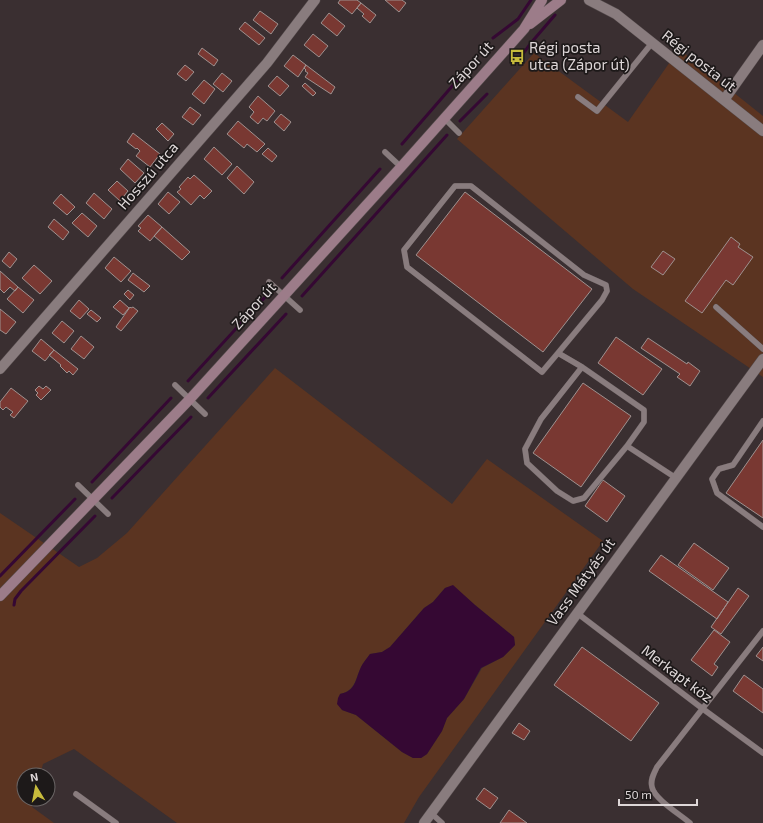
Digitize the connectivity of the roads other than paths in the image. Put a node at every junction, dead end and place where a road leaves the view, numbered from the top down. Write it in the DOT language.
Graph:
graph roads {
  1 [pos="315,0"];
  2 [pos="542,0"];
  3 [pos="561,0"];
  4 [pos="589,0"];
  5 [pos="603,0"];
  6 [pos="616,14"];
  7 [pos="524,29"];
  8 [pos="652,43"];
  9 [pos="763,45"];
  10 [pos="578,97"];
  11 [pos="724,100"];
  12 [pos="444,118"];
  13 [pos="763,131"];
  14 [pos="459,133"];
  15 [pos="385,152"];
  16 [pos="401,167"];
  17 [pos="269,282"];
  18 [pos="284,296"];
  19 [pos="716,307"];
  20 [pos="300,310"];
  21 [pos="763,349"];
  22 [pos="558,353"];
  23 [pos="761,366"];
  24 [pos="582,367"];
  25 [pos="0,369"];
  26 [pos="175,385"];
  27 [pos="190,399"];
  28 [pos="205,414"];
  29 [pos="763,422"];
  30 [pos="627,446"];
  31 [pos="676,478"];
  32 [pos="78,485"];
  33 [pos="92,499"];
  34 [pos="108,514"];
  35 [pos="763,527"];
  36 [pos="0,596"];
  37 [pos="577,613"];
  38 [pos="763,631"];
  39 [pos="703,709"];
  40 [pos="763,753"];
  41 [pos="76,794"];
  42 [pos="431,813"];
  43 [pos="116,823"];
  44 [pos="424,823"];
  45 [pos="442,823"];
  46 [pos="690,823"];
  1 -- 25 [label="street, Hosszú utca"];
  2 -- 7 [label="street, Zápor út"];
  3 -- 7 [label="street, Zápor út"];
  4 -- 6 [label="street, Régi posta út"];
  5 -- 6 [label="street, Régi posta út"];
  6 -- 8 [label="street, Régi posta út"];
  7 -- 12 [label="street, Zápor út"];
  8 -- 10 [label="lane"];
  8 -- 11 [label="street, Régi posta út"];
  9 -- 11 [label="street"];
  11 -- 13 [label="street, Régi posta út"];
  12 -- 14 [label="lane"];
  12 -- 16 [label="street, Zápor út"];
  15 -- 16 [label="lane"];
  16 -- 18 [label="street, Zápor út"];
  17 -- 18 [label="lane"];
  18 -- 20 [label="lane"];
  18 -- 27 [label="street, Zápor út"];
  19 -- 21 [label="lane"];
  22 -- 22 [label="lane"];
  22 -- 24 [label="lane"];
  23 -- 31 [label="street, Vass Mátyás út"];
  24 -- 30 [label="lane"];
  24 -- 30 [label="lane"];
  26 -- 27 [label="lane"];
  27 -- 28 [label="lane"];
  27 -- 33 [label="street, Zápor út"];
  29 -- 35 [label="lane"];
  30 -- 31 [label="lane"];
  31 -- 37 [label="street, Vass Mátyás út"];
  32 -- 33 [label="lane"];
  33 -- 34 [label="lane"];
  33 -- 36 [label="street, Zápor út"];
  37 -- 39 [label="lane, Merkapt köz"];
  37 -- 42 [label="street, Vass Mátyás út"];
  38 -- 39 [label="lane"];
  39 -- 40 [label="lane, Merkapt köz"];
  39 -- 46 [label="lane"];
  41 -- 43 [label="lane"];
  42 -- 44 [label="street, Vass Mátyás út"];
  42 -- 45 [label="lane"];
}
